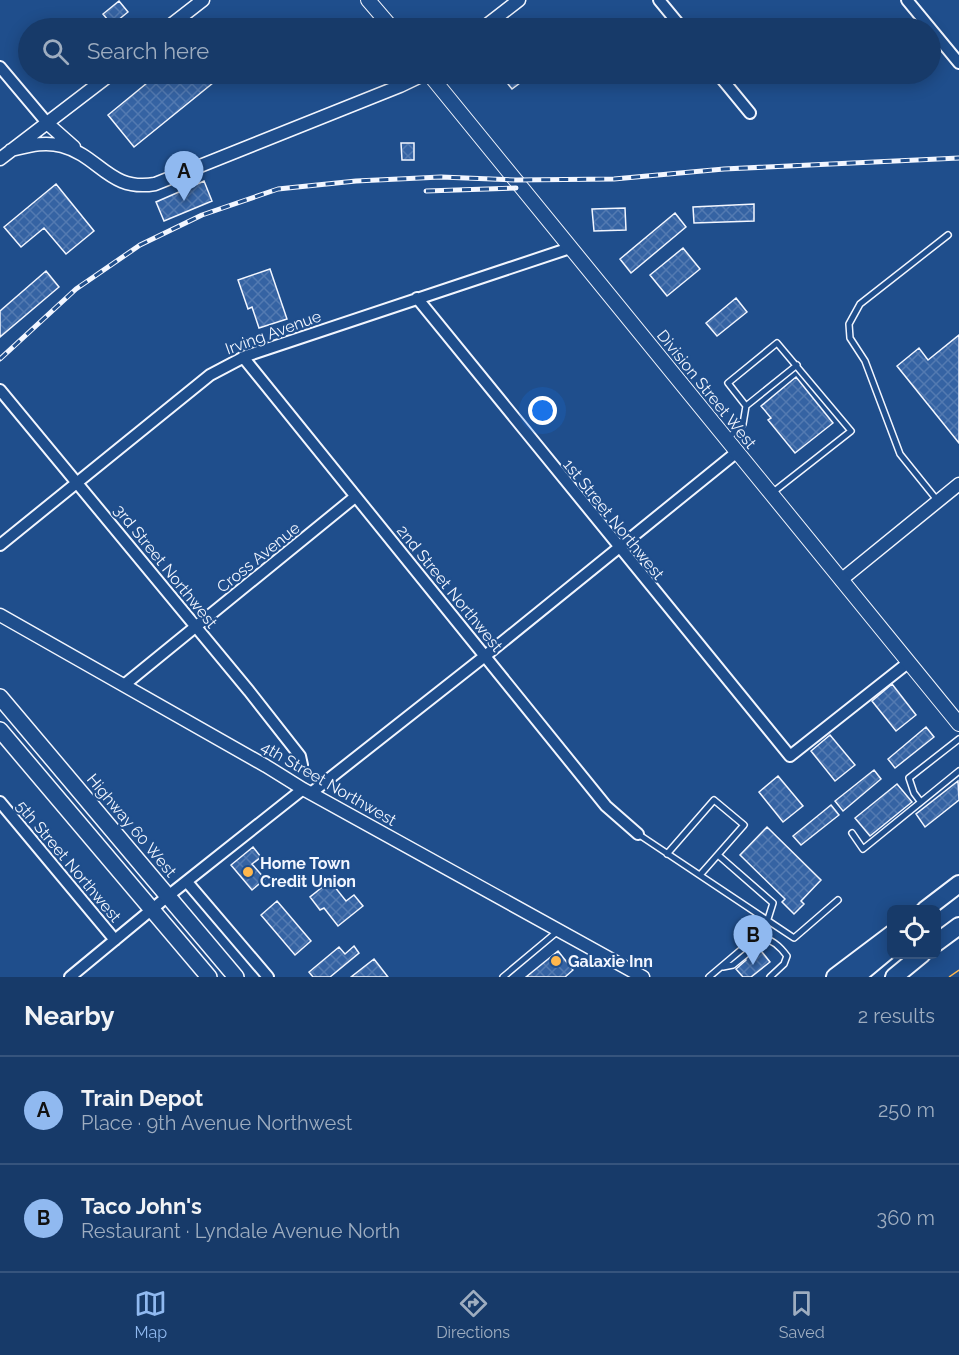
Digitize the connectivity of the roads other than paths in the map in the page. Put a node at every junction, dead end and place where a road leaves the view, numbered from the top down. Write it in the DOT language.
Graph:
graph roads {
  1 [pos="203,0"];
  2 [pos="368,0"];
  3 [pos="519,0"];
  4 [pos="659,0"];
  5 [pos="907,0"];
  6 [pos="180,18"];
  7 [pos="383,18"];
  8 [pos="496,18"];
  9 [pos="674,18"];
  10 [pos="922,18"];
  11 [pos="941,41"];
  12 [pos="959,63"];
  13 [pos="0,67"];
  14 [pos="98,84"];
  15 [pos="404,84"];
  16 [pos="435,84"];
  17 [pos="726,84"];
  18 [pos="750,113"];
  19 [pos="48,124"];
  20 [pos="11,150"];
  21 [pos="86,158"];
  22 [pos="0,159"];
  23 [pos="948,235"];
  24 [pos="570,248"];
  25 [pos="417,298"];
  26 [pos="243,357"];
  27 [pos="797,365"];
  28 [pos="0,390"];
  29 [pos="746,406"];
  30 [pos="726,439"];
  31 [pos="737,452"];
  32 [pos="78,482"];
  33 [pos="959,484"];
  34 [pos="771,494"];
  35 [pos="355,497"];
  36 [pos="938,501"];
  37 [pos="0,545"];
  38 [pos="618,548"];
  39 [pos="841,580"];
  40 [pos="0,615"];
  41 [pos="196,626"];
  42 [pos="485,656"];
  43 [pos="909,662"];
  44 [pos="124,685"];
  45 [pos="0,697"];
  46 [pos="959,724"];
  47 [pos="0,730"];
  48 [pos="959,739"];
  49 [pos="302,765"];
  50 [pos="959,771"];
  51 [pos="307,791"];
  52 [pos="920,801"];
  53 [pos="0,802"];
  54 [pos="852,833"];
  55 [pos="638,834"];
  56 [pos="667,854"];
  57 [pos="718,855"];
  58 [pos="700,875"];
  59 [pos="187,882"];
  60 [pos="959,885"];
  61 [pos="168,896"];
  62 [pos="838,900"];
  63 [pos="931,905"];
  64 [pos="939,905"];
  65 [pos="152,910"];
  66 [pos="767,922"];
  67 [pos="959,926"];
  68 [pos="559,930"];
  69 [pos="887,937"];
  70 [pos="941,939"];
  71 [pos="115,940"];
  72 [pos="887,950"];
  73 [pos="916,959"];
  74 [pos="71,977"];
  75 [pos="209,977"];
  76 [pos="236,977"];
  77 [pos="268,977"];
  78 [pos="503,977"];
  79 [pos="643,977"];
  80 [pos="709,977"];
  81 [pos="770,977"];
  82 [pos="835,977"];
  83 [pos="856,977"];
  84 [pos="894,977"];
  1 -- 6 [label="street"];
  2 -- 7 [label="main road"];
  3 -- 8 [label="street"];
  4 -- 9 [label="street"];
  5 -- 10 [label="street"];
  11 -- 12 [label="street"];
  13 -- 19 [label="street"];
  14 -- 19 [label="street"];
  15 -- 21 [label="street"];
  16 -- 24 [label="main road, Division Street West"];
  17 -- 18 [label="street"];
  19 -- 20 [label="street"];
  19 -- 21 [label="street"];
  20 -- 21 [label="street"];
  20 -- 22 [label="street"];
  23 -- 36 [label="lane"];
  24 -- 25 [label="street, Irving Avenue"];
  24 -- 30 [label="main road, Division Street West"];
  25 -- 26 [label="street, Irving Avenue"];
  25 -- 38 [label="street, 1st Street Northwest"];
  26 -- 32 [label="street, Irving Avenue"];
  26 -- 35 [label="street, 2nd Street Northwest"];
  27 -- 29 [label="lane"];
  27 -- 29 [label="lane"];
  27 -- 34 [label="lane"];
  28 -- 32 [label="street, 3rd Street Northwest"];
  29 -- 30 [label="lane"];
  30 -- 31 [label="main road, Division Street West"];
  31 -- 34 [label="main road, Division Street West"];
  31 -- 38 [label="street"];
  32 -- 37 [label="street, Irving Avenue"];
  32 -- 41 [label="street, 3rd Street Northwest"];
  33 -- 36 [label="street"];
  34 -- 39 [label="main road, Division Street West"];
  35 -- 41 [label="street, Cross Avenue"];
  35 -- 42 [label="street, 2nd Street Northwest"];
  36 -- 39 [label="street"];
  38 -- 42 [label="street"];
  38 -- 43 [label="street, 1st Street Northwest"];
  39 -- 43 [label="main road, Division Street West"];
  40 -- 44 [label="street, 4th Street Northwest"];
  41 -- 44 [label="street, Cross Avenue"];
  41 -- 49 [label="street, 3rd Street Northwest"];
  42 -- 51 [label="street"];
  42 -- 55 [label="street, 2nd Street Northwest"];
  43 -- 46 [label="main road, Division Street West"];
  44 -- 51 [label="street, 4th Street Northwest"];
  45 -- 61 [label="main road, Highway 60 West"];
  47 -- 65 [label="main road"];
  48 -- 52 [label="lane"];
  50 -- 52 [label="lane"];
  51 -- 59 [label="street"];
  51 -- 68 [label="street, 4th Street Northwest"];
  52 -- 54 [label="lane"];
  53 -- 71 [label="street, 5th Street Northwest"];
  55 -- 56 [label="lane"];
  56 -- 57 [label="lane"];
  56 -- 58 [label="lane"];
  57 -- 58 [label="lane"];
  57 -- 66 [label="lane"];
  58 -- 66 [label="lane"];
  59 -- 61 [label="street"];
  59 -- 77 [label="street"];
  60 -- 63 [label="highway"];
  60 -- 64 [label="highway"];
  61 -- 65 [label="street"];
  61 -- 76 [label="main road, Highway 60 West"];
  62 -- 66 [label="lane"];
  65 -- 71 [label="street"];
  65 -- 75 [label="main road"];
  67 -- 70 [label="highway"];
  68 -- 78 [label="lane"];
  68 -- 79 [label="street, 4th Street Northwest"];
  69 -- 82 [label="highway"];
  71 -- 74 [label="street"];
  72 -- 83 [label="highway"];
  73 -- 84 [label="highway"];
  80 -- 81 [label="lane"];
}
